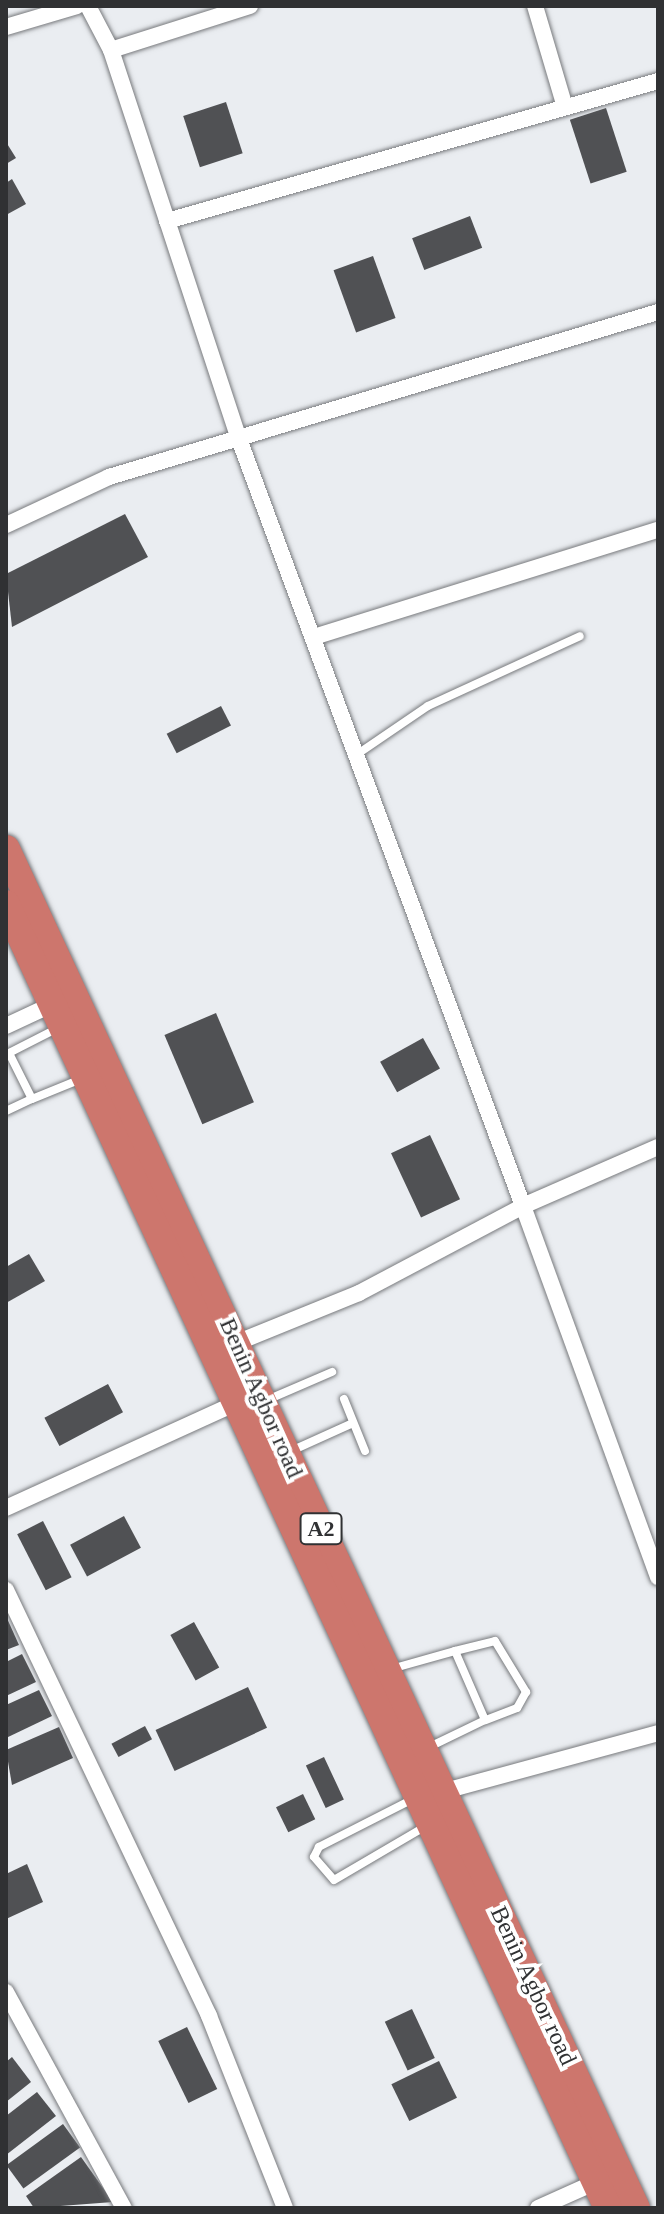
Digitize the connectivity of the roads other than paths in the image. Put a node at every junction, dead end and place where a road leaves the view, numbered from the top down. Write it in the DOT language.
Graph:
graph roads {
  1 [pos="77,6"];
  2 [pos="88,6"];
  3 [pos="250,6"];
  4 [pos="535,6"];
  5 [pos="6,27"];
  6 [pos="111,50"];
  7 [pos="658,81"];
  8 [pos="565,107"];
  9 [pos="167,221"];
  10 [pos="658,312"];
  11 [pos="239,439"];
  12 [pos="6,525"];
  13 [pos="658,530"];
  14 [pos="317,636"];
  15 [pos="580,636"];
  16 [pos="359,753"];
  17 [pos="6,849"];
  18 [pos="6,904"];
  19 [pos="58,1015"];
  20 [pos="6,1026"];
  21 [pos="8,1054"];
  22 [pos="87,1077"];
  23 [pos="32,1099"];
  24 [pos="6,1111"];
  25 [pos="658,1147"];
  26 [pos="523,1206"];
  27 [pos="226,1347"];
  28 [pos="332,1372"];
  29 [pos="344,1399"];
  30 [pos="251,1402"];
  31 [pos="353,1423"];
  32 [pos="365,1451"];
  33 [pos="286,1453"];
  34 [pos="6,1508"];
  35 [pos="658,1577"];
  36 [pos="6,1590"];
  37 [pos="455,1651"];
  38 [pos="386,1671"];
  39 [pos="485,1720"];
  40 [pos="658,1733"];
  41 [pos="422,1750"];
  42 [pos="430,1794"];
  43 [pos="431,1823"];
  44 [pos="6,1992"];
  45 [pos="596,2182"];
  46 [pos="124,2208"];
  47 [pos="285,2208"];
  48 [pos="538,2208"];
  49 [pos="608,2208"];
  50 [pos="636,2208"];
  1 -- 5 [label="street"];
  2 -- 6 [label="street"];
  3 -- 6 [label="street"];
  4 -- 8 [label="street"];
  6 -- 9 [label="street"];
  7 -- 8 [label="street"];
  8 -- 9 [label="street"];
  9 -- 11 [label="street"];
  10 -- 11 [label="street"];
  11 -- 12 [label="street"];
  11 -- 14 [label="street"];
  13 -- 14 [label="street"];
  14 -- 16 [label="street"];
  15 -- 16 [label="lane"];
  16 -- 26 [label="street"];
  17 -- 27 [label="highway, Benin Agbor road / A2"];
  18 -- 19 [label="highway, Benin Agbor road / A2"];
  19 -- 20 [label="street"];
  19 -- 21 [label="lane"];
  19 -- 22 [label="highway, Benin Agbor road / A2"];
  21 -- 23 [label="lane"];
  22 -- 23 [label="lane"];
  22 -- 27 [label="highway, Benin Agbor road / A2"];
  23 -- 24 [label="lane"];
  25 -- 26 [label="street"];
  26 -- 27 [label="street"];
  26 -- 35 [label="street"];
  27 -- 30 [label="highway, Benin Agbor road / A2"];
  28 -- 30 [label="lane"];
  29 -- 31 [label="lane"];
  30 -- 33 [label="highway, Benin Agbor road / A2"];
  30 -- 34 [label="street"];
  30 -- 42 [label="highway, Benin Agbor road / A2"];
  31 -- 32 [label="lane"];
  31 -- 33 [label="lane"];
  33 -- 38 [label="highway, Benin Agbor road / A2"];
  36 -- 47 [label="street"];
  37 -- 38 [label="lane"];
  37 -- 39 [label="lane"];
  37 -- 39 [label="lane"];
  38 -- 41 [label="highway, Benin Agbor road / A2"];
  39 -- 41 [label="lane"];
  40 -- 42 [label="street"];
  41 -- 42 [label="highway, Benin Agbor road / A2"];
  42 -- 43 [label="highway, Benin Agbor road / A2"];
  42 -- 43 [label="lane"];
  42 -- 50 [label="highway, Benin Agbor road / A2"];
  43 -- 45 [label="highway, Benin Agbor road / A2"];
  44 -- 46 [label="street"];
  45 -- 48 [label="street"];
  45 -- 49 [label="highway, Benin Agbor road / A2"];
}
